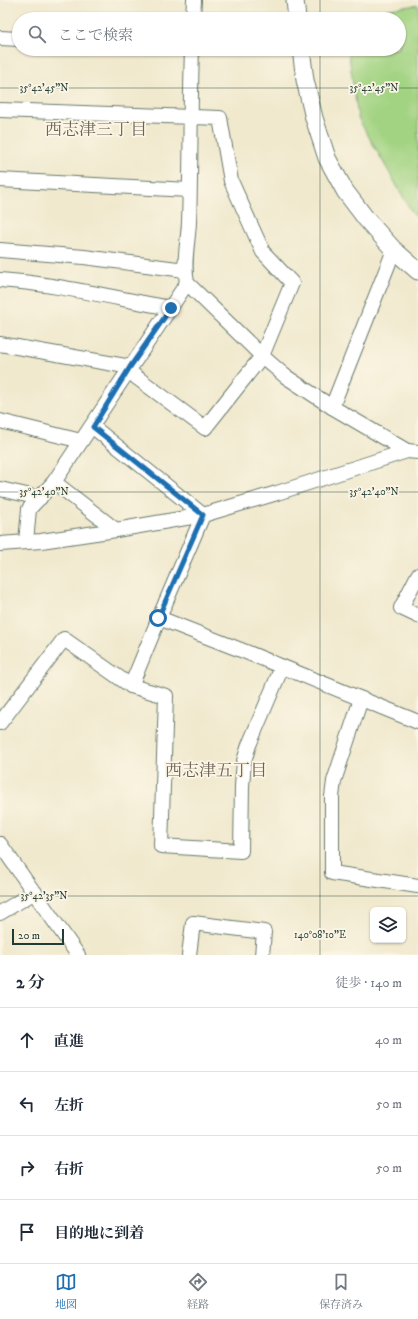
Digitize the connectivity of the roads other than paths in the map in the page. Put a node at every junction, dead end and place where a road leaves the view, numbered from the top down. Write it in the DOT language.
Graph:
graph roads {
  1 [pos="194,0"];
  2 [pos="295,0"];
  3 [pos="193,12"];
  4 [pos="296,12"];
  5 [pos="0,38"];
  6 [pos="12,39"];
  7 [pos="192,56"];
  8 [pos="302,56"];
  9 [pos="0,110"];
  10 [pos="190,117"];
  11 [pos="0,180"];
  12 [pos="189,190"];
  13 [pos="0,250"];
  14 [pos="394,250"];
  15 [pos="418,271"];
  16 [pos="186,276"];
  17 [pos="0,280"];
  18 [pos="171,308"];
  19 [pos="0,344"];
  20 [pos="262,356"];
  21 [pos="129,369"];
  22 [pos="332,407"];
  23 [pos="0,421"];
  24 [pos="93,427"];
  25 [pos="81,442"];
  26 [pos="412,452"];
  27 [pos="54,482"];
  28 [pos="0,489"];
  29 [pos="40,498"];
  30 [pos="203,515"];
  31 [pos="116,530"];
  32 [pos="26,542"];
  33 [pos="0,544"];
  34 [pos="418,575"];
  35 [pos="418,616"];
  36 [pos="158,618"];
  37 [pos="282,667"];
  38 [pos="132,686"];
  39 [pos="361,699"];
  40 [pos="418,722"];
  41 [pos="0,723"];
  42 [pos="0,844"];
  43 [pos="418,886"];
  44 [pos="35,892"];
  45 [pos="0,913"];
  46 [pos="78,955"];
  47 [pos="189,955"];
  48 [pos="262,955"];
  1 -- 3 [label="street"];
  2 -- 4 [label="street"];
  5 -- 6 [label="street"];
  7 -- 10 [label="street"];
  8 -- 14 [label="street"];
  9 -- 10 [label="street"];
  10 -- 12 [label="street"];
  10 -- 20 [label="street"];
  11 -- 12 [label="street"];
  12 -- 16 [label="street"];
  13 -- 16 [label="street"];
  14 -- 15 [label="street"];
  14 -- 22 [label="street"];
  16 -- 18 [label="street"];
  16 -- 20 [label="street"];
  17 -- 18 [label="street"];
  18 -- 21 [label="street"];
  19 -- 21 [label="street"];
  20 -- 21 [label="street"];
  20 -- 22 [label="street"];
  21 -- 24 [label="street"];
  22 -- 26 [label="street"];
  23 -- 25 [label="street"];
  24 -- 25 [label="street"];
  24 -- 30 [label="street"];
  25 -- 27 [label="street"];
  26 -- 30 [label="street"];
  27 -- 29 [label="street"];
  27 -- 31 [label="street"];
  28 -- 29 [label="street"];
  29 -- 32 [label="street"];
  30 -- 31 [label="street"];
  30 -- 36 [label="street"];
  31 -- 32 [label="street"];
  32 -- 33 [label="street"];
  34 -- 35 [label="street"];
  36 -- 37 [label="street"];
  36 -- 38 [label="street"];
  37 -- 38 [label="street"];
  37 -- 39 [label="street"];
  38 -- 41 [label="street"];
  39 -- 40 [label="street"];
  39 -- 43 [label="street"];
  42 -- 44 [label="street"];
  44 -- 45 [label="street"];
  44 -- 46 [label="street"];
  47 -- 48 [label="street"];
}
